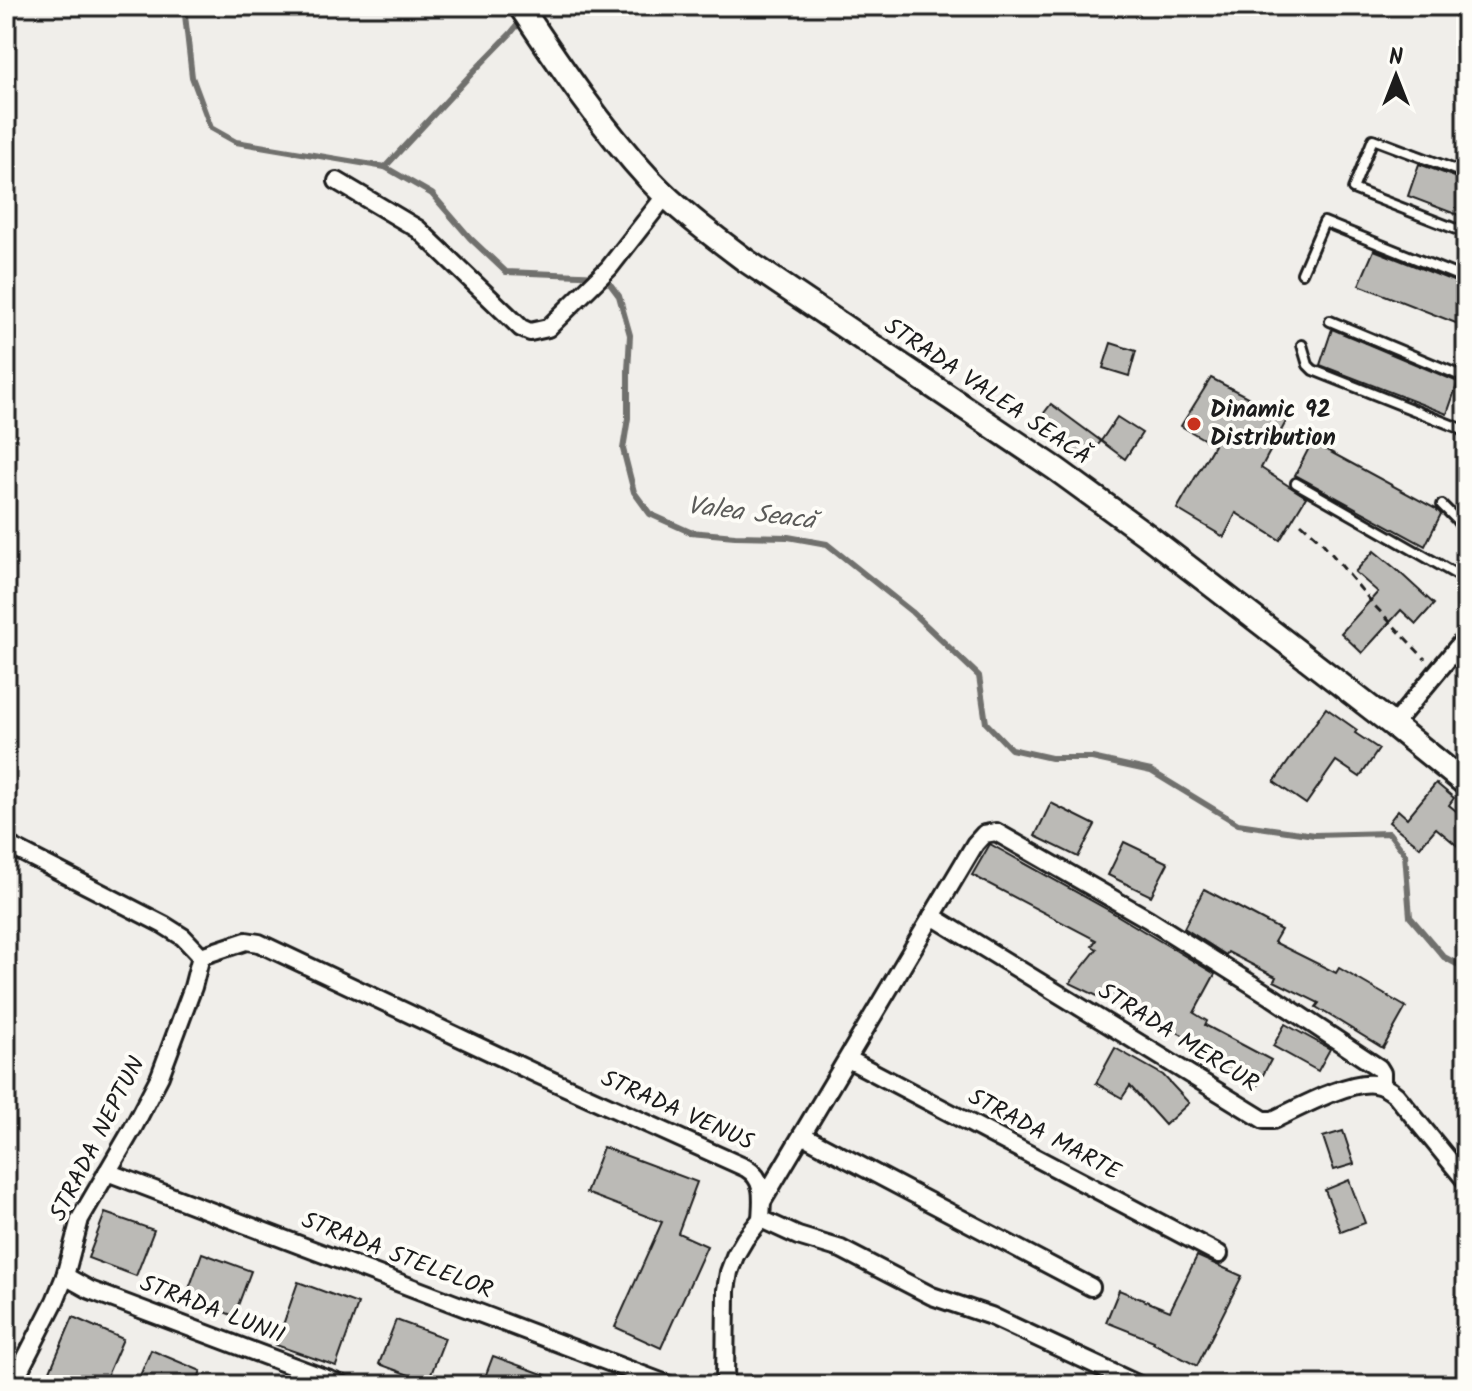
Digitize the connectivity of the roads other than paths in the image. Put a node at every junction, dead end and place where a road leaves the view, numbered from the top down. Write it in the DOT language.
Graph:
graph roads {
  1 [pos="520,6"];
  2 [pos="1466,174"];
  3 [pos="337,181"];
  4 [pos="666,195"];
  5 [pos="1466,233"];
  6 [pos="1302,273"];
  7 [pos="1466,279"];
  8 [pos="1330,321"];
  9 [pos="1302,345"];
  10 [pos="1466,378"];
  11 [pos="1466,434"];
  12 [pos="1296,483"];
  13 [pos="1442,505"];
  14 [pos="1466,533"];
  15 [pos="1466,580"];
  16 [pos="1466,637"];
  17 [pos="1460,657"];
  18 [pos="1393,725"];
  19 [pos="1466,784"];
  20 [pos="6,844"];
  21 [pos="932,916"];
  22 [pos="201,956"];
  23 [pos="848,1059"];
  24 [pos="1382,1086"];
  25 [pos="802,1135"];
  26 [pos="107,1172"];
  27 [pos="1466,1181"];
  28 [pos="761,1211"];
  29 [pos="1219,1254"];
  30 [pos="65,1276"];
  31 [pos="1091,1287"];
  32 [pos="12,1385"];
  33 [pos="343,1385"];
  34 [pos="669,1385"];
  35 [pos="725,1385"];
  36 [pos="1139,1385"];
  1 -- 4 [label="main road, STRADA VALEA SEACĂ"];
  2 -- 5 [label="lane"];
  3 -- 4 [label="street"];
  4 -- 18 [label="main road, STRADA VALEA SEACĂ"];
  6 -- 7 [label="lane"];
  8 -- 10 [label="lane"];
  9 -- 11 [label="lane"];
  12 -- 15 [label="lane"];
  13 -- 14 [label="lane"];
  16 -- 17 [label="street"];
  17 -- 18 [label="street"];
  18 -- 19 [label="main road, STRADA VALEA SEACĂ"];
  20 -- 22 [label="street"];
  21 -- 23 [label="street"];
  21 -- 24 [label="street, STRADA MERCUR"];
  21 -- 24 [label="street"];
  22 -- 26 [label="street, STRADA NEPTUN"];
  22 -- 28 [label="street, STRADA VENUS"];
  23 -- 25 [label="street"];
  23 -- 29 [label="street, STRADA MARTE"];
  24 -- 27 [label="street"];
  25 -- 28 [label="street"];
  25 -- 31 [label="street"];
  26 -- 30 [label="street, STRADA NEPTUN"];
  26 -- 34 [label="street, STRADA STELELOR"];
  28 -- 35 [label="street"];
  28 -- 36 [label="street"];
  30 -- 32 [label="street, STRADA NEPTUN"];
  30 -- 33 [label="street, STRADA LUNII"];
}
